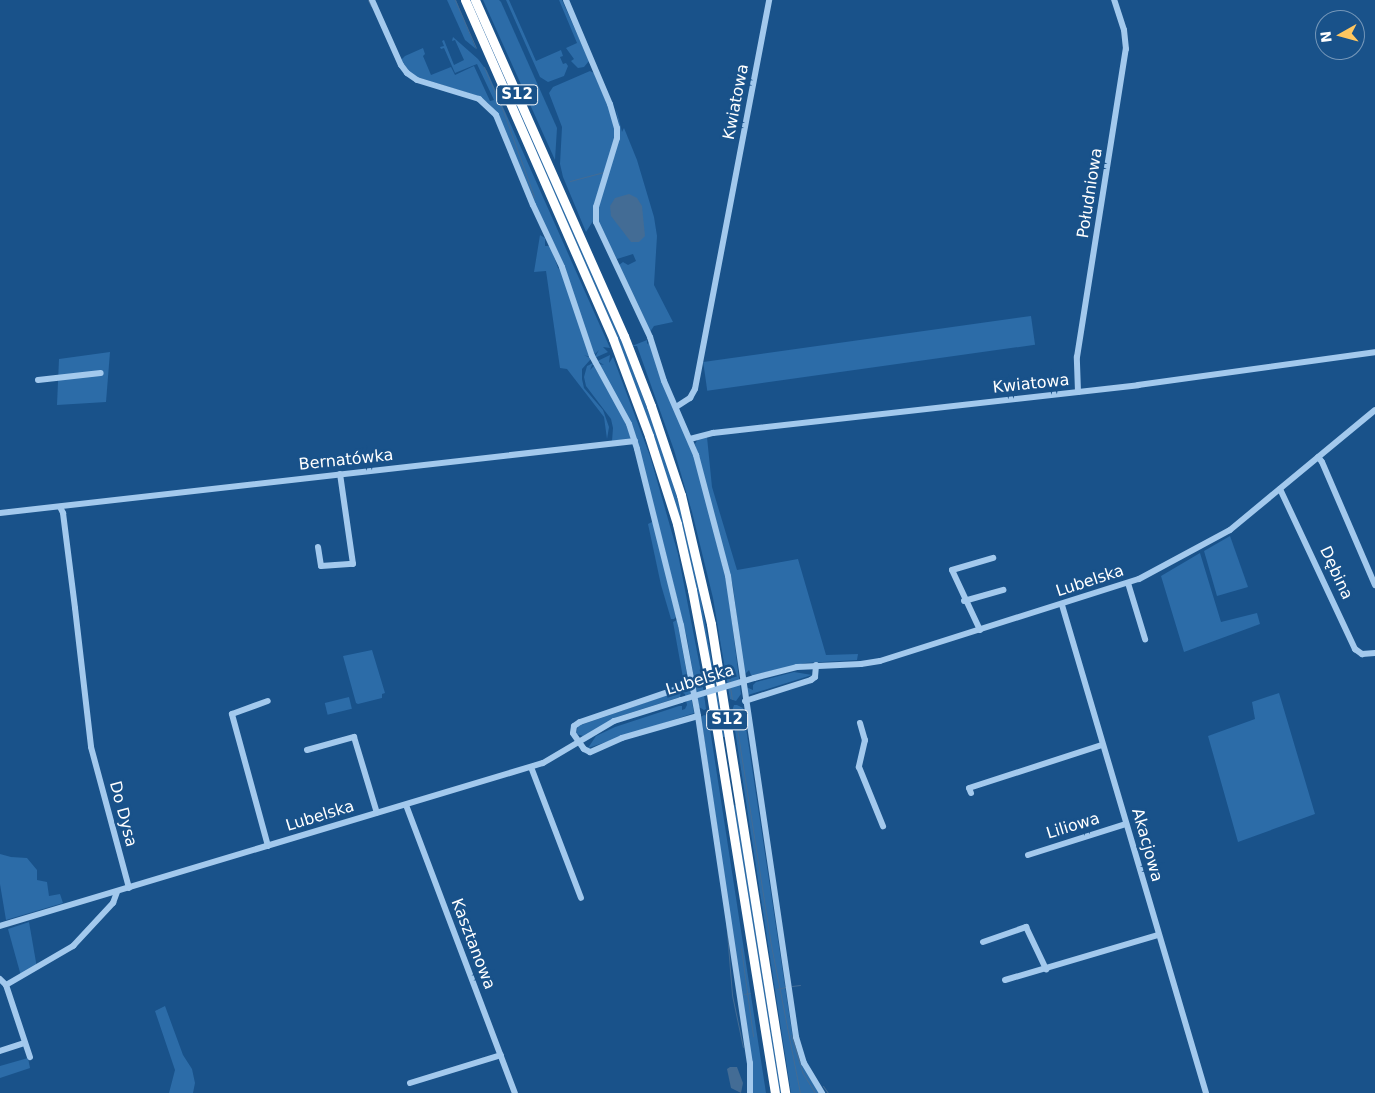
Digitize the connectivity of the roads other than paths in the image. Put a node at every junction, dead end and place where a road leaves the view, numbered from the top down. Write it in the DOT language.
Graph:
graph roads {
  1 [pos="372,0"];
  2 [pos="465,0"];
  3 [pos="475,0"];
  4 [pos="566,0"];
  5 [pos="769,0"];
  6 [pos="1114,0"];
  7 [pos="1375,352"];
  8 [pos="101,373"];
  9 [pos="38,380"];
  10 [pos="1078,392"];
  11 [pos="676,407"];
  12 [pos="1375,410"];
  13 [pos="690,439"];
  14 [pos="635,441"];
  15 [pos="1318,457"];
  16 [pos="340,474"];
  17 [pos="1280,489"];
  18 [pos="60,508"];
  19 [pos="0,513"];
  20 [pos="318,547"];
  21 [pos="993,558"];
  22 [pos="1128,583"];
  23 [pos="1375,585"];
  24 [pos="1003,590"];
  25 [pos="964,601"];
  26 [pos="1062,605"];
  27 [pos="980,630"];
  28 [pos="1145,639"];
  29 [pos="1375,654"];
  30 [pos="816,665"];
  31 [pos="677,689"];
  32 [pos="745,701"];
  33 [pos="268,702"];
  34 [pos="698,716"];
  35 [pos="860,723"];
  36 [pos="578,742"];
  37 [pos="1102,745"];
  38 [pos="308,750"];
  39 [pos="530,767"];
  40 [pos="971,793"];
  41 [pos="406,805"];
  42 [pos="377,813"];
  43 [pos="1126,824"];
  44 [pos="883,826"];
  45 [pos="268,846"];
  46 [pos="1028,855"];
  47 [pos="129,888"];
  48 [pos="116,892"];
  49 [pos="581,898"];
  50 [pos="0,926"];
  51 [pos="1158,935"];
  52 [pos="983,942"];
  53 [pos="1046,969"];
  54 [pos="0,979"];
  55 [pos="1004,980"];
  56 [pos="6,985"];
  57 [pos="25,1043"];
  58 [pos="0,1051"];
  59 [pos="501,1055"];
  60 [pos="30,1057"];
  61 [pos="410,1083"];
  62 [pos="515,1093"];
  63 [pos="750,1093"];
  64 [pos="775,1093"];
  65 [pos="785,1093"];
  66 [pos="822,1093"];
  67 [pos="1206,1093"];
  1 -- 14 [label="street"];
  2 -- 64 [label="highway, S12"];
  3 -- 65 [label="highway, S12"];
  4 -- 11 [label="street"];
  5 -- 11 [label="street, Kwiatowa"];
  6 -- 10 [label="street, Południowa"];
  7 -- 10 [label="street, Kwiatowa"];
  8 -- 9 [label="street"];
  10 -- 13 [label="street, Kwiatowa"];
  11 -- 13 [label="street"];
  12 -- 15 [label="street, Lubelska"];
  13 -- 32 [label="street"];
  14 -- 16 [label="street, Bernatówka"];
  14 -- 34 [label="street"];
  15 -- 17 [label="street, Lubelska"];
  15 -- 23 [label="street"];
  16 -- 18 [label="street, Bernatówka"];
  16 -- 20 [label="street"];
  17 -- 22 [label="street, Lubelska"];
  17 -- 29 [label="street, Dębina"];
  18 -- 19 [label="street, Bernatówka"];
  18 -- 47 [label="street, Do Dysa"];
  21 -- 25 [label="street"];
  22 -- 26 [label="street, Lubelska"];
  22 -- 28 [label="street"];
  24 -- 25 [label="street"];
  25 -- 27 [label="street"];
  26 -- 27 [label="street, Lubelska"];
  26 -- 37 [label="street, Akacjowa"];
  27 -- 30 [label="street, Lubelska"];
  30 -- 32 [label="street"];
  30 -- 36 [label="street, Lubelska, bridge"];
  31 -- 36 [label="street"];
  32 -- 66 [label="street"];
  33 -- 45 [label="street"];
  34 -- 36 [label="street"];
  34 -- 63 [label="street"];
  35 -- 44 [label="street"];
  36 -- 39 [label="street, Lubelska"];
  37 -- 40 [label="street"];
  37 -- 43 [label="street, Akacjowa"];
  38 -- 42 [label="street"];
  39 -- 41 [label="street, Lubelska"];
  39 -- 49 [label="street"];
  41 -- 42 [label="street, Lubelska"];
  41 -- 59 [label="street, Kasztanowa"];
  42 -- 45 [label="street, Lubelska"];
  43 -- 46 [label="street, Liliowa"];
  43 -- 51 [label="street, Akacjowa"];
  45 -- 47 [label="street, Lubelska"];
  47 -- 48 [label="street, Lubelska"];
  48 -- 50 [label="street, Lubelska"];
  48 -- 56 [label="street"];
  51 -- 53 [label="street"];
  51 -- 67 [label="street, Akacjowa"];
  52 -- 53 [label="street"];
  53 -- 55 [label="street"];
  54 -- 56 [label="street"];
  56 -- 57 [label="street"];
  57 -- 58 [label="street"];
  57 -- 60 [label="street"];
  59 -- 61 [label="street"];
  59 -- 62 [label="street, Kasztanowa"];
}
